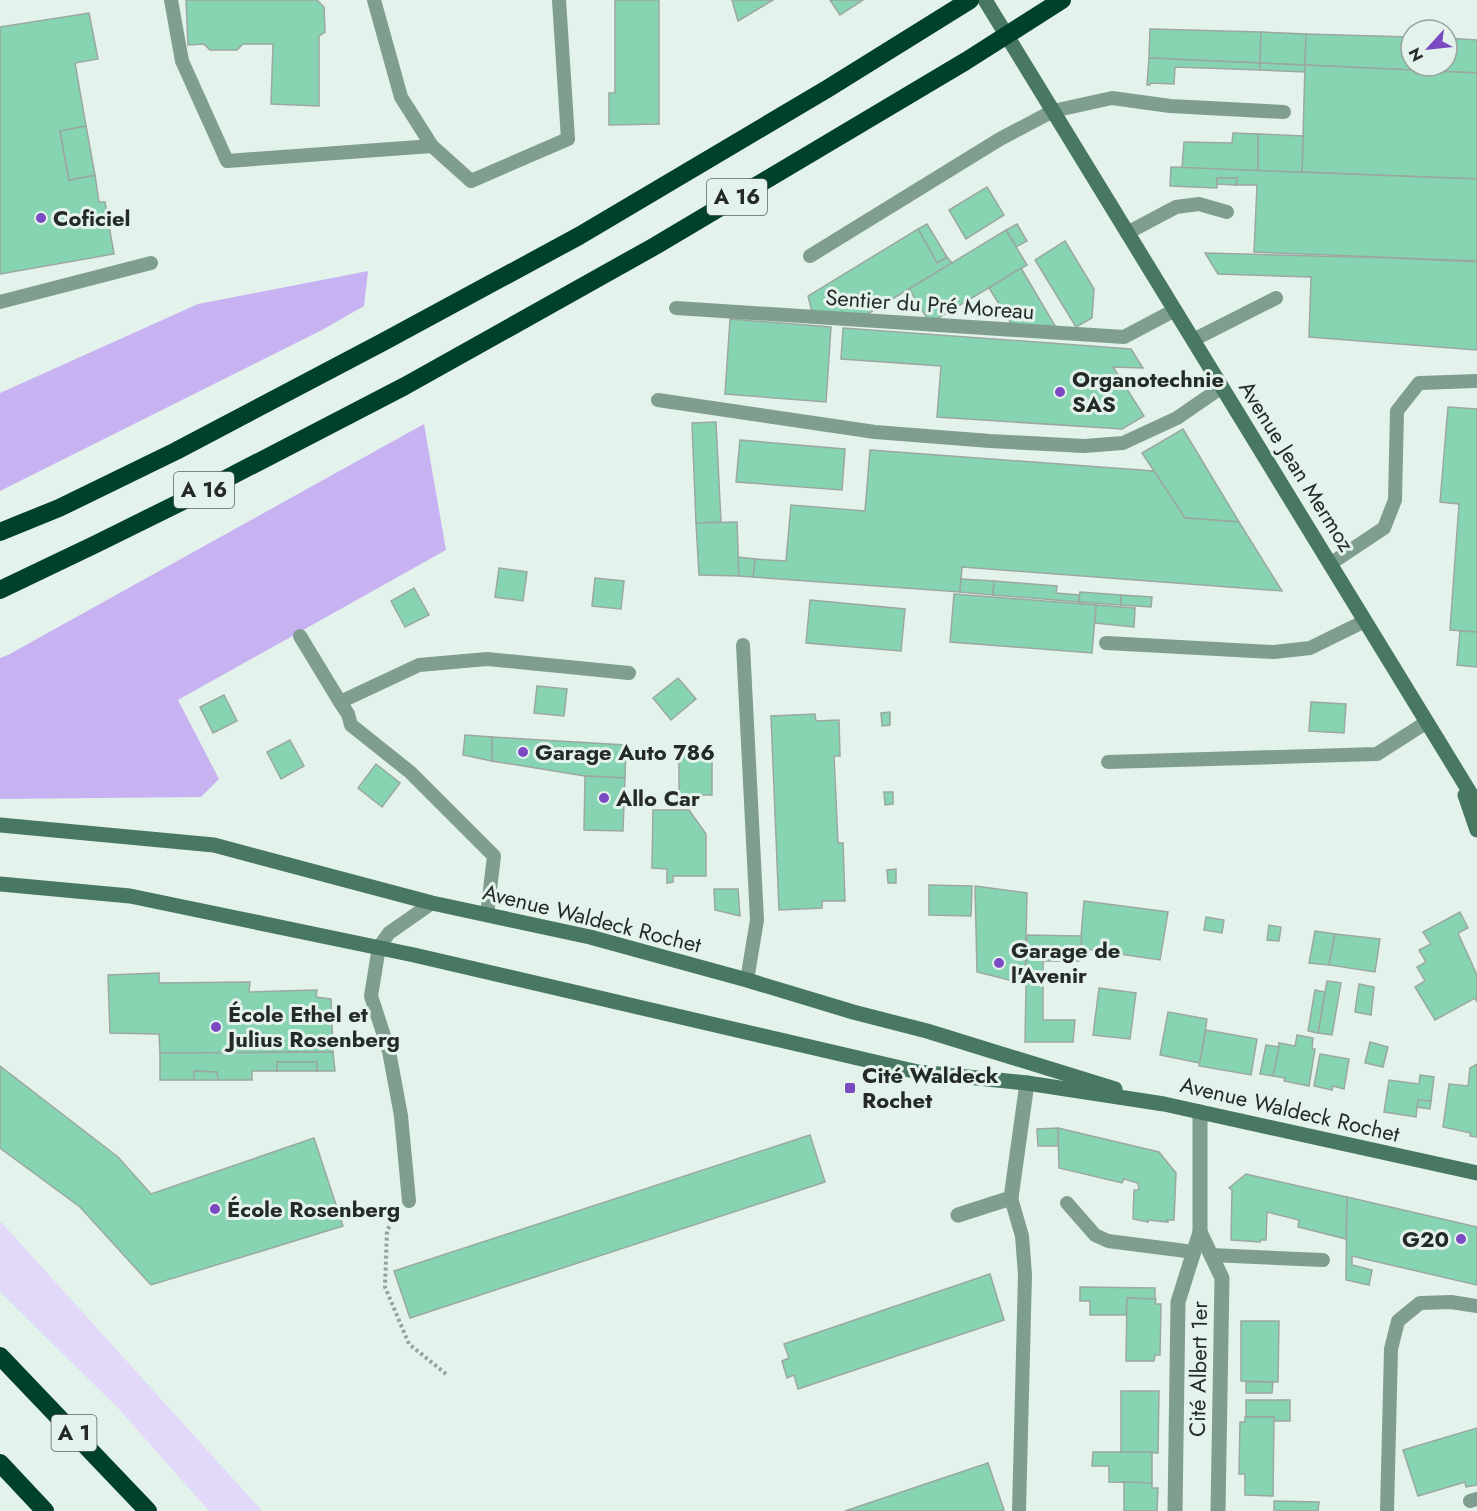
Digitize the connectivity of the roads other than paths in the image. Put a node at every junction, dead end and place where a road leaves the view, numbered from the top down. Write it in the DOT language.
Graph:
graph roads {
  1 [pos="171,0"];
  2 [pos="374,0"];
  3 [pos="559,0"];
  4 [pos="970,0"];
  5 [pos="985,0"];
  6 [pos="1062,0"];
  7 [pos="1053,111"];
  8 [pos="1284,112"];
  9 [pos="432,146"];
  10 [pos="1227,212"];
  11 [pos="1127,233"];
  12 [pos="810,256"];
  13 [pos="151,262"];
  14 [pos="1276,298"];
  15 [pos="0,302"];
  16 [pos="675,308"];
  17 [pos="1175,310"];
  18 [pos="1193,340"];
  19 [pos="1477,381"];
  20 [pos="1222,387"];
  21 [pos="658,400"];
  22 [pos="0,532"];
  23 [pos="1330,564"];
  24 [pos="0,590"];
  25 [pos="1365,621"];
  26 [pos="300,636"];
  27 [pos="1106,643"];
  28 [pos="742,645"];
  29 [pos="629,674"];
  30 [pos="340,702"];
  31 [pos="1427,722"];
  32 [pos="1108,762"];
  33 [pos="1458,772"];
  34 [pos="1476,800"];
  35 [pos="0,825"];
  36 [pos="1477,830"];
  37 [pos="0,884"];
  38 [pos="432,903"];
  39 [pos="487,915"];
  40 [pos="379,947"];
  41 [pos="747,981"];
  42 [pos="1027,1083"];
  43 [pos="1164,1104"];
  44 [pos="1200,1112"];
  45 [pos="1406,1158"];
  46 [pos="1477,1173"];
  47 [pos="1477,1183"];
  48 [pos="1011,1198"];
  49 [pos="409,1201"];
  50 [pos="1067,1203"];
  51 [pos="958,1215"];
  52 [pos="1200,1233"];
  53 [pos="1194,1252"];
  54 [pos="1211,1255"];
  55 [pos="1323,1260"];
  56 [pos="1477,1306"];
  57 [pos="0,1356"];
  58 [pos="0,1464"];
  59 [pos="45,1511"];
  60 [pos="148,1511"];
  61 [pos="1019,1511"];
  62 [pos="1175,1511"];
  63 [pos="1218,1511"];
  64 [pos="1387,1511"];
  1 -- 9 [label="lane"];
  2 -- 9 [label="lane"];
  3 -- 9 [label="lane"];
  4 -- 22 [label="highway, A 16"];
  5 -- 7 [label="main road, Avenue Jean Mermoz"];
  6 -- 24 [label="highway, A 16"];
  7 -- 8 [label="lane"];
  7 -- 11 [label="main road, Avenue Jean Mermoz"];
  7 -- 12 [label="lane"];
  10 -- 11 [label="lane"];
  11 -- 17 [label="main road, Avenue Jean Mermoz"];
  13 -- 15 [label="lane"];
  14 -- 18 [label="lane"];
  16 -- 17 [label="lane, Sentier du Pré Moreau"];
  17 -- 18 [label="main road, Avenue Jean Mermoz"];
  18 -- 20 [label="main road, Avenue Jean Mermoz"];
  19 -- 23 [label="lane"];
  20 -- 21 [label="lane"];
  20 -- 23 [label="main road, Avenue Jean Mermoz"];
  23 -- 25 [label="main road, Avenue Jean Mermoz"];
  25 -- 27 [label="lane"];
  25 -- 31 [label="main road, Avenue Jean Mermoz"];
  26 -- 30 [label="lane"];
  28 -- 41 [label="lane"];
  29 -- 30 [label="lane"];
  30 -- 39 [label="lane"];
  31 -- 32 [label="lane"];
  31 -- 33 [label="main road, Avenue Jean Mermoz"];
  33 -- 34 [label="main road, Avenue Jean Mermoz"];
  33 -- 36 [label="main road, Avenue Jean Mermoz"];
  35 -- 38 [label="main road, Avenue Waldeck Rochet"];
  37 -- 40 [label="main road, Avenue Waldeck Rochet"];
  38 -- 39 [label="main road, Avenue Waldeck Rochet"];
  38 -- 40 [label="lane"];
  39 -- 41 [label="main road, Avenue Waldeck Rochet"];
  40 -- 42 [label="main road, Avenue Waldeck Rochet"];
  40 -- 49 [label="lane"];
  41 -- 43 [label="main road, Avenue Waldeck Rochet"];
  42 -- 43 [label="main road, Avenue Waldeck Rochet"];
  42 -- 48 [label="street"];
  43 -- 44 [label="main road, Avenue Waldeck Rochet"];
  44 -- 45 [label="main road, Avenue Waldeck Rochet"];
  44 -- 52 [label="street, Cité Albert 1er"];
  45 -- 46 [label="main road, Avenue Waldeck Rochet"];
  45 -- 47 [label="main road, Avenue Waldeck Rochet"];
  48 -- 51 [label="street"];
  48 -- 61 [label="lane"];
  50 -- 53 [label="lane"];
  52 -- 53 [label="street, Cité Albert 1er"];
  52 -- 54 [label="street, Cité Albert 1er"];
  53 -- 62 [label="street, Cité Albert 1er"];
  54 -- 55 [label="lane"];
  54 -- 63 [label="street, Cité Albert 1er"];
  56 -- 64 [label="lane"];
  57 -- 60 [label="highway, A 1"];
  58 -- 59 [label="highway"];
}
